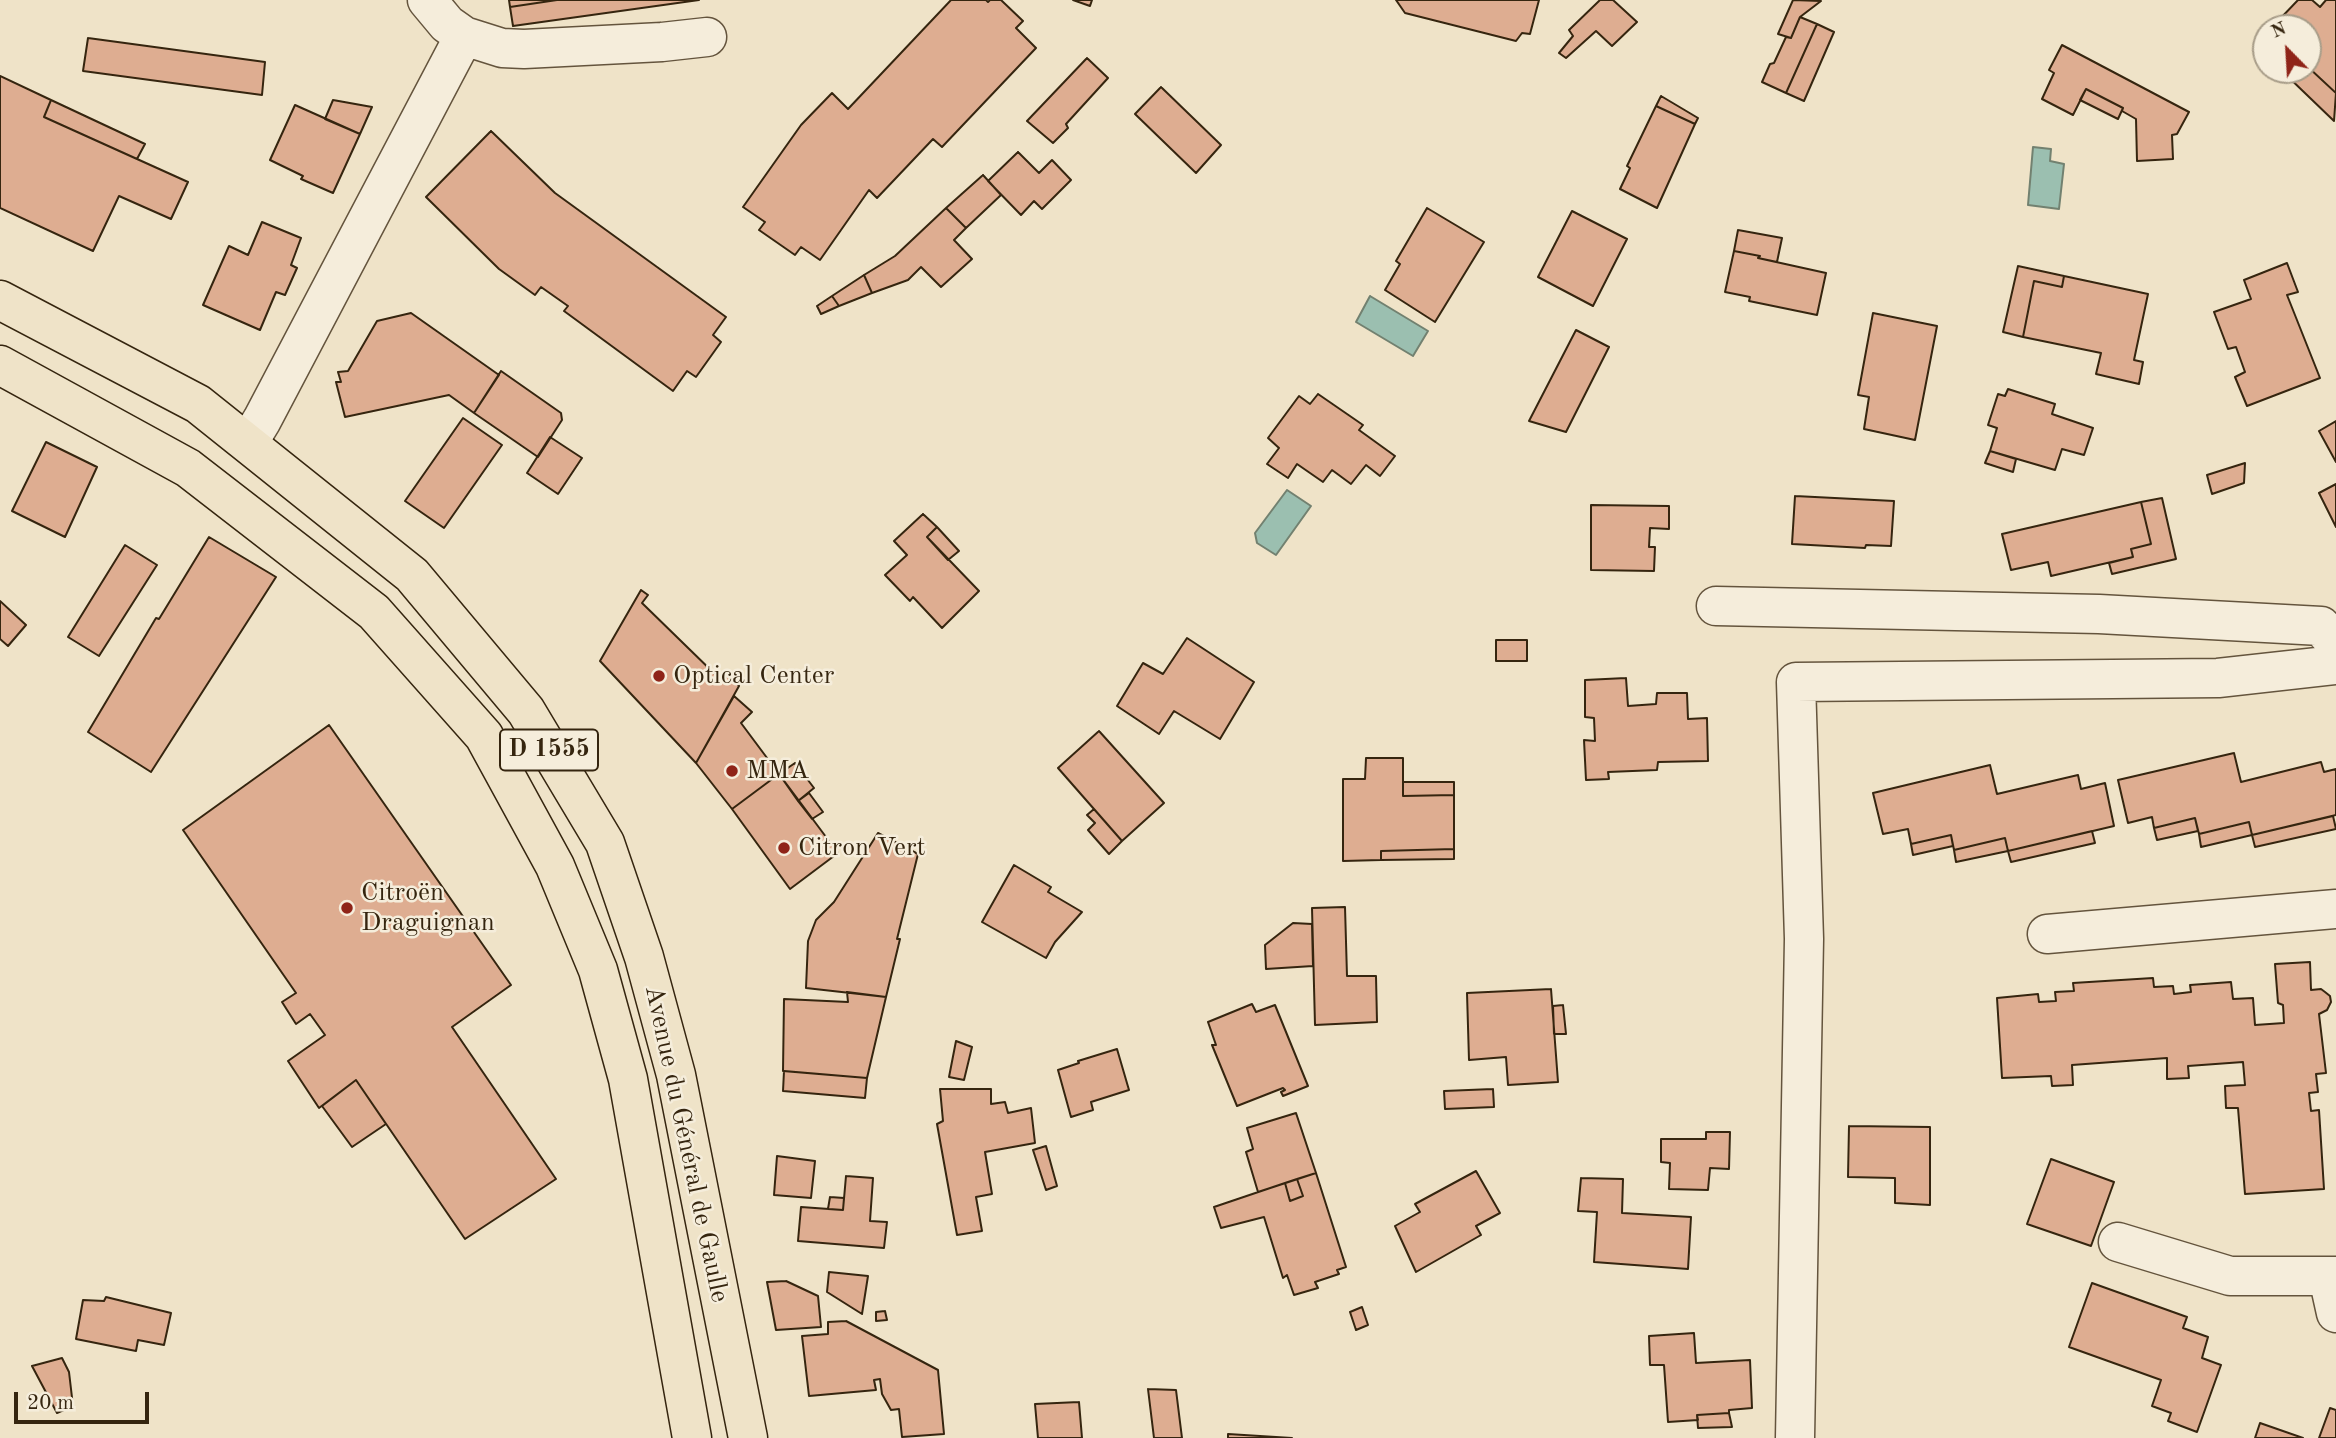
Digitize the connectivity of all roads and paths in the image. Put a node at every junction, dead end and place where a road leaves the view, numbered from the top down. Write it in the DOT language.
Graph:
graph roads {
  1 [pos="428,0"];
  2 [pos="464,36"];
  3 [pos="707,37"];
  4 [pos="0,300"];
  5 [pos="0,365"];
  6 [pos="248,443"];
  7 [pos="1716,606"];
  8 [pos="2336,644"];
  9 [pos="2336,665"];
  10 [pos="2336,909"];
  11 [pos="2047,934"];
  12 [pos="2118,1242"];
  13 [pos="2333,1288"];
  14 [pos="692,1438"];
  15 [pos="748,1438"];
  16 [pos="1795,1438"];
  1 -- 2 [label="street"];
  2 -- 3 [label="street"];
  2 -- 6 [label="street"];
  4 -- 6 [label="main road, Avenue du Général de Gaulle / D 1555"];
  5 -- 14 [label="main road, Avenue du Général de Gaulle / D 1555"];
  6 -- 15 [label="main road, Avenue du Général de Gaulle / D 1555"];
  7 -- 8 [label="street"];
  9 -- 16 [label="street"];
  10 -- 11 [label="street"];
  12 -- 13 [label="street"];
}
